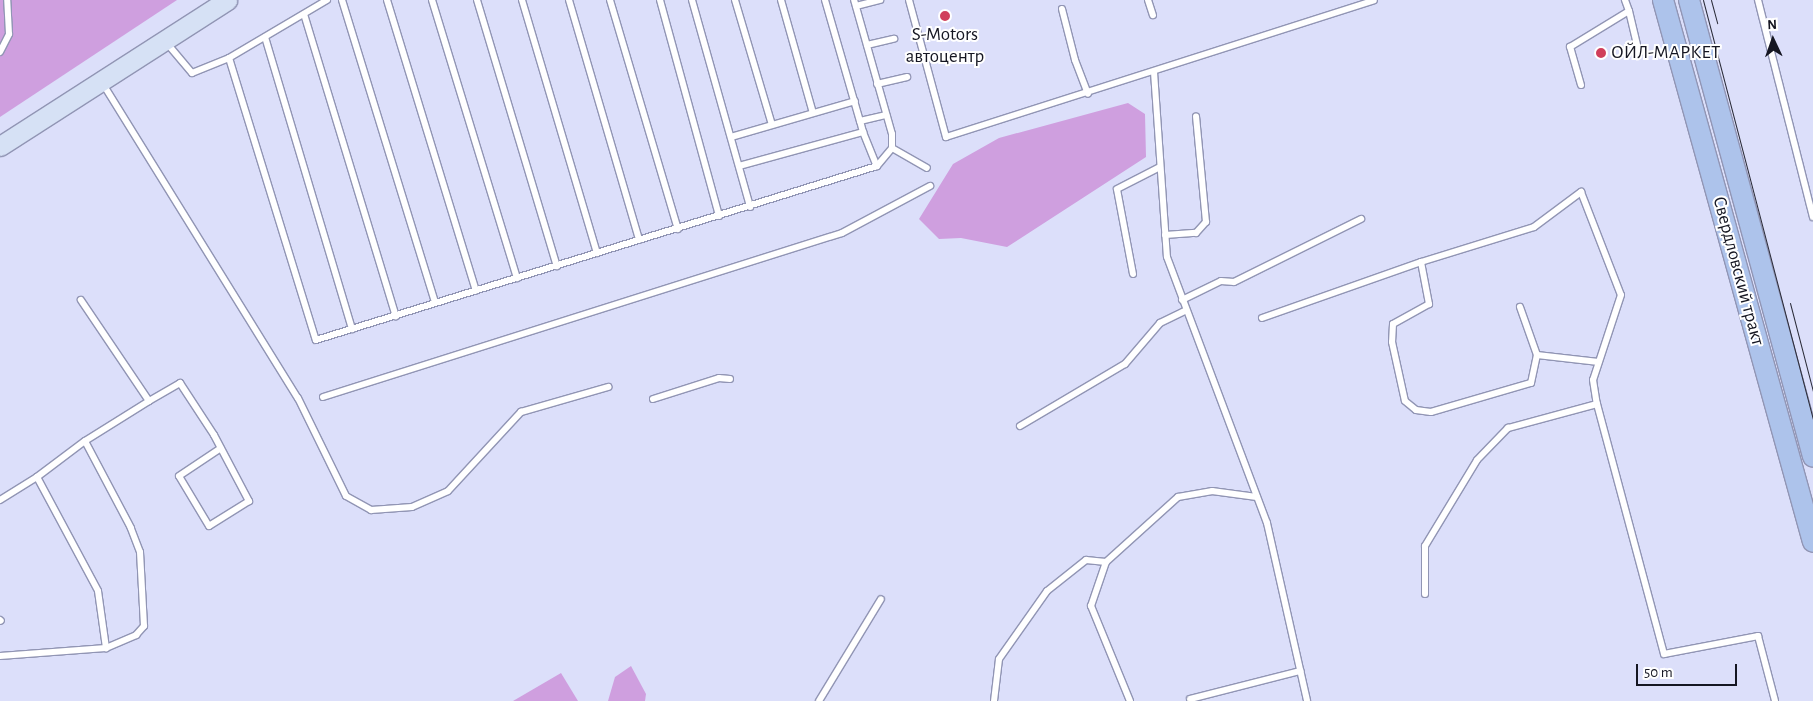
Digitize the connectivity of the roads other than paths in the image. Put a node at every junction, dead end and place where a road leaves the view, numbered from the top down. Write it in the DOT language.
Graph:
graph roads {
  1 [pos="7,0"];
  2 [pos="227,0"];
  3 [pos="328,0"];
  4 [pos="342,0"];
  5 [pos="388,0"];
  6 [pos="432,0"];
  7 [pos="477,0"];
  8 [pos="522,0"];
  9 [pos="568,0"];
  10 [pos="610,0"];
  11 [pos="660,0"];
  12 [pos="692,0"];
  13 [pos="735,0"];
  14 [pos="781,0"];
  15 [pos="825,0"];
  16 [pos="880,0"];
  17 [pos="909,0"];
  18 [pos="1148,0"];
  19 [pos="1374,0"];
  20 [pos="1625,0"];
  21 [pos="1663,0"];
  22 [pos="1689,0"];
  23 [pos="1758,0"];
  24 [pos="855,3"];
  25 [pos="1062,9"];
  26 [pos="1629,11"];
  27 [pos="304,14"];
  28 [pos="1152,15"];
  29 [pos="265,37"];
  30 [pos="894,39"];
  31 [pos="164,40"];
  32 [pos="867,45"];
  33 [pos="0,52"];
  34 [pos="1639,53"];
  35 [pos="229,58"];
  36 [pos="1154,72"];
  37 [pos="907,77"];
  38 [pos="100,80"];
  39 [pos="877,84"];
  40 [pos="1581,85"];
  41 [pos="1088,94"];
  42 [pos="854,101"];
  43 [pos="813,113"];
  44 [pos="886,114"];
  45 [pos="1196,116"];
  46 [pos="860,121"];
  47 [pos="772,124"];
  48 [pos="864,132"];
  49 [pos="731,137"];
  50 [pos="0,146"];
  51 [pos="892,148"];
  52 [pos="739,166"];
  53 [pos="878,166"];
  54 [pos="1160,167"];
  55 [pos="927,168"];
  56 [pos="930,186"];
  57 [pos="750,206"];
  58 [pos="720,216"];
  59 [pos="1813,217"];
  60 [pos="1361,219"];
  61 [pos="678,229"];
  62 [pos="1165,235"];
  63 [pos="639,240"];
  64 [pos="597,253"];
  65 [pos="1421,262"];
  66 [pos="557,266"];
  67 [pos="1133,274"];
  68 [pos="517,278"];
  69 [pos="476,291"];
  70 [pos="81,300"];
  71 [pos="1182,300"];
  72 [pos="435,303"];
  73 [pos="1520,307"];
  74 [pos="1185,311"];
  75 [pos="396,316"];
  76 [pos="1262,318"];
  77 [pos="352,329"];
  78 [pos="1537,355"];
  79 [pos="1599,362"];
  80 [pos="730,379"];
  81 [pos="608,387"];
  82 [pos="323,397"];
  83 [pos="653,399"];
  84 [pos="149,401"];
  85 [pos="1597,404"];
  86 [pos="1020,426"];
  87 [pos="84,441"];
  88 [pos="221,448"];
  89 [pos="1813,456"];
  90 [pos="37,477"];
  91 [pos="1257,497"];
  92 [pos="0,500"];
  93 [pos="1813,542"];
  94 [pos="1106,562"];
  95 [pos="1425,594"];
  96 [pos="881,599"];
  97 [pos="106,648"];
  98 [pos="0,656"];
  99 [pos="1300,671"];
  100 [pos="1190,699"];
  101 [pos="818,701"];
  102 [pos="994,701"];
  103 [pos="1130,701"];
  104 [pos="1307,701"];
  105 [pos="1775,701"];
  1 -- 33 [label="lane"];
  2 -- 31 [label="main road"];
  3 -- 27 [label="lane"];
  4 -- 72 [label="lane"];
  5 -- 69 [label="lane"];
  6 -- 68 [label="lane"];
  7 -- 66 [label="lane"];
  8 -- 64 [label="lane"];
  9 -- 63 [label="lane"];
  10 -- 61 [label="lane"];
  11 -- 58 [label="lane"];
  12 -- 49 [label="lane"];
  13 -- 47 [label="lane"];
  14 -- 43 [label="lane"];
  15 -- 42 [label="lane"];
  16 -- 24 [label="lane"];
  17 -- 41 [label="lane"];
  18 -- 28 [label="lane"];
  19 -- 36 [label="lane"];
  20 -- 26 [label="lane"];
  21 -- 93 [label="main road, Свердловский тракт"];
  22 -- 89 [label="main road, Свердловский тракт"];
  23 -- 59 [label="lane"];
  24 -- 32 [label="lane"];
  25 -- 41 [label="lane"];
  26 -- 34 [label="lane"];
  26 -- 40 [label="lane"];
  27 -- 29 [label="lane"];
  27 -- 75 [label="lane"];
  29 -- 35 [label="lane"];
  29 -- 77 [label="lane"];
  30 -- 32 [label="lane"];
  31 -- 35 [label="lane"];
  31 -- 38 [label="main road"];
  32 -- 39 [label="lane"];
  35 -- 77 [label="lane"];
  36 -- 41 [label="lane"];
  36 -- 54 [label="lane"];
  37 -- 39 [label="lane"];
  38 -- 50 [label="main road"];
  38 -- 81 [label="lane"];
  39 -- 44 [label="lane"];
  42 -- 43 [label="lane"];
  42 -- 46 [label="lane"];
  43 -- 47 [label="lane"];
  44 -- 46 [label="lane"];
  44 -- 51 [label="lane"];
  45 -- 62 [label="lane"];
  46 -- 48 [label="lane"];
  47 -- 49 [label="lane"];
  48 -- 52 [label="lane"];
  48 -- 53 [label="lane"];
  49 -- 52 [label="lane"];
  51 -- 53 [label="lane"];
  51 -- 55 [label="lane"];
  52 -- 57 [label="lane"];
  53 -- 57 [label="lane"];
  54 -- 62 [label="lane"];
  54 -- 67 [label="lane"];
  56 -- 82 [label="lane"];
  57 -- 58 [label="lane"];
  58 -- 61 [label="lane"];
  60 -- 71 [label="lane"];
  61 -- 63 [label="lane"];
  62 -- 71 [label="lane"];
  63 -- 64 [label="lane"];
  64 -- 66 [label="lane"];
  65 -- 76 [label="lane"];
  65 -- 78 [label="lane"];
  65 -- 79 [label="lane"];
  66 -- 68 [label="lane"];
  68 -- 69 [label="lane"];
  69 -- 72 [label="lane"];
  70 -- 84 [label="lane"];
  71 -- 74 [label="lane"];
  72 -- 75 [label="lane"];
  73 -- 78 [label="lane"];
  74 -- 86 [label="lane"];
  74 -- 91 [label="lane"];
  75 -- 77 [label="lane"];
  78 -- 79 [label="lane"];
  79 -- 85 [label="lane"];
  80 -- 83 [label="lane"];
  84 -- 87 [label="lane"];
  84 -- 88 [label="lane"];
  85 -- 95 [label="lane"];
  85 -- 105 [label="lane"];
  87 -- 90 [label="lane"];
  87 -- 97 [label="lane"];
  88 -- 88 [label="lane"];
  90 -- 92 [label="lane"];
  90 -- 97 [label="lane"];
  91 -- 94 [label="lane"];
  91 -- 99 [label="lane"];
  94 -- 102 [label="lane"];
  94 -- 103 [label="lane"];
  96 -- 101 [label="lane"];
  97 -- 98 [label="lane"];
  99 -- 100 [label="lane"];
  99 -- 104 [label="lane"];
}
